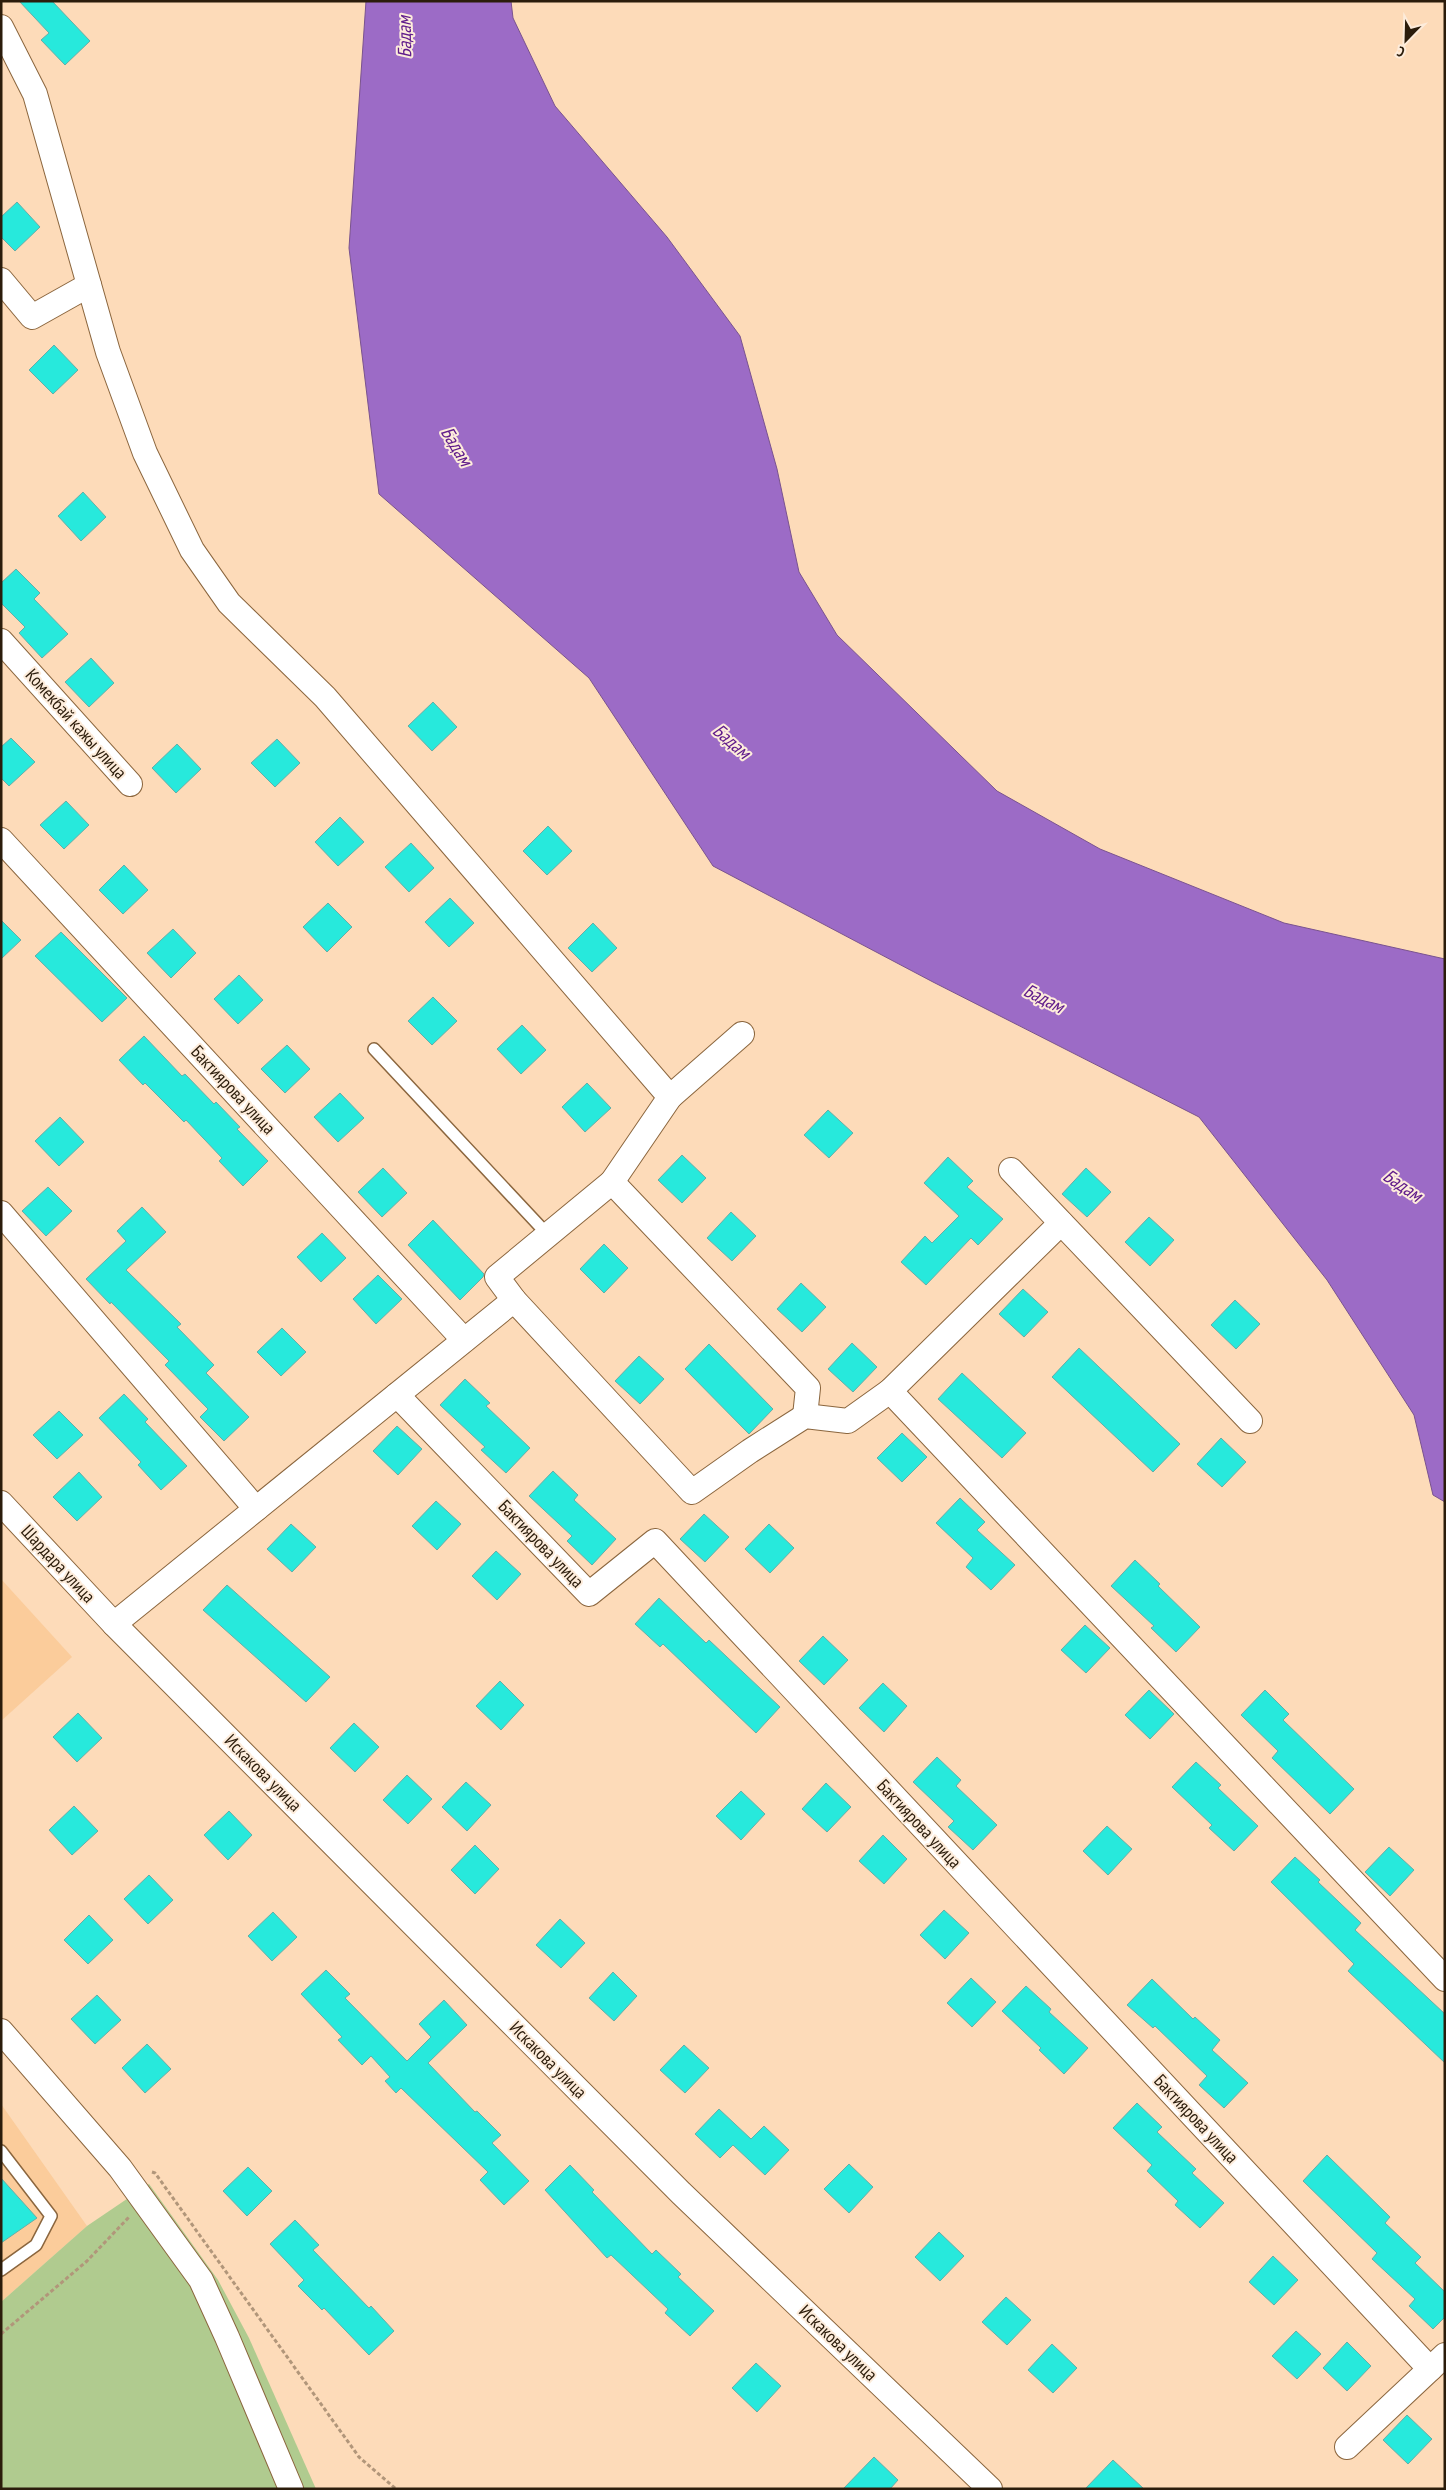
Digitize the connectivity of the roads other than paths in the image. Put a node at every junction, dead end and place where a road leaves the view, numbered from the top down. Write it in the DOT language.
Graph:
graph roads {
  1 [pos="1,27"];
  2 [pos="1,280"];
  3 [pos="89,285"];
  4 [pos="1,641"];
  5 [pos="130,784"];
  6 [pos="1,840"];
  7 [pos="742,1034"];
  8 [pos="374,1049"];
  9 [pos="670,1097"];
  10 [pos="1011,1170"];
  11 [pos="612,1182"];
  12 [pos="1,1213"];
  13 [pos="1061,1223"];
  14 [pos="548,1235"];
  15 [pos="514,1300"];
  16 [pos="464,1340"];
  17 [pos="890,1391"];
  18 [pos="398,1394"];
  19 [pos="805,1416"];
  20 [pos="1250,1421"];
  21 [pos="1,1504"];
  22 [pos="256,1509"];
  23 [pos="114,1624"];
  24 [pos="1445,1979"];
  25 [pos="1,2032"];
  26 [pos="1,2151"];
  27 [pos="1,2270"];
  28 [pos="1437,2362"];
  29 [pos="1347,2446"];
  30 [pos="291,2489"];
  31 [pos="990,2489"];
  1 -- 3 [label="street"];
  2 -- 3 [label="street"];
  3 -- 9 [label="street"];
  4 -- 5 [label="street, Комекбай кажы улица"];
  6 -- 16 [label="street, Бактиярова улица"];
  7 -- 9 [label="street"];
  8 -- 14 [label="lane"];
  9 -- 11 [label="street"];
  10 -- 13 [label="street"];
  11 -- 14 [label="street"];
  11 -- 19 [label="street"];
  12 -- 22 [label="street"];
  13 -- 17 [label="street"];
  13 -- 20 [label="street"];
  14 -- 15 [label="street"];
  15 -- 16 [label="street"];
  15 -- 19 [label="street"];
  16 -- 18 [label="street"];
  17 -- 19 [label="street"];
  17 -- 24 [label="street"];
  18 -- 22 [label="street"];
  18 -- 28 [label="street, Бактиярова улица"];
  21 -- 23 [label="street, Шардара улица"];
  22 -- 23 [label="street"];
  23 -- 31 [label="street, Искакова улица"];
  25 -- 30 [label="street"];
  26 -- 27 [label="lane"];
  28 -- 29 [label="street"];
}
